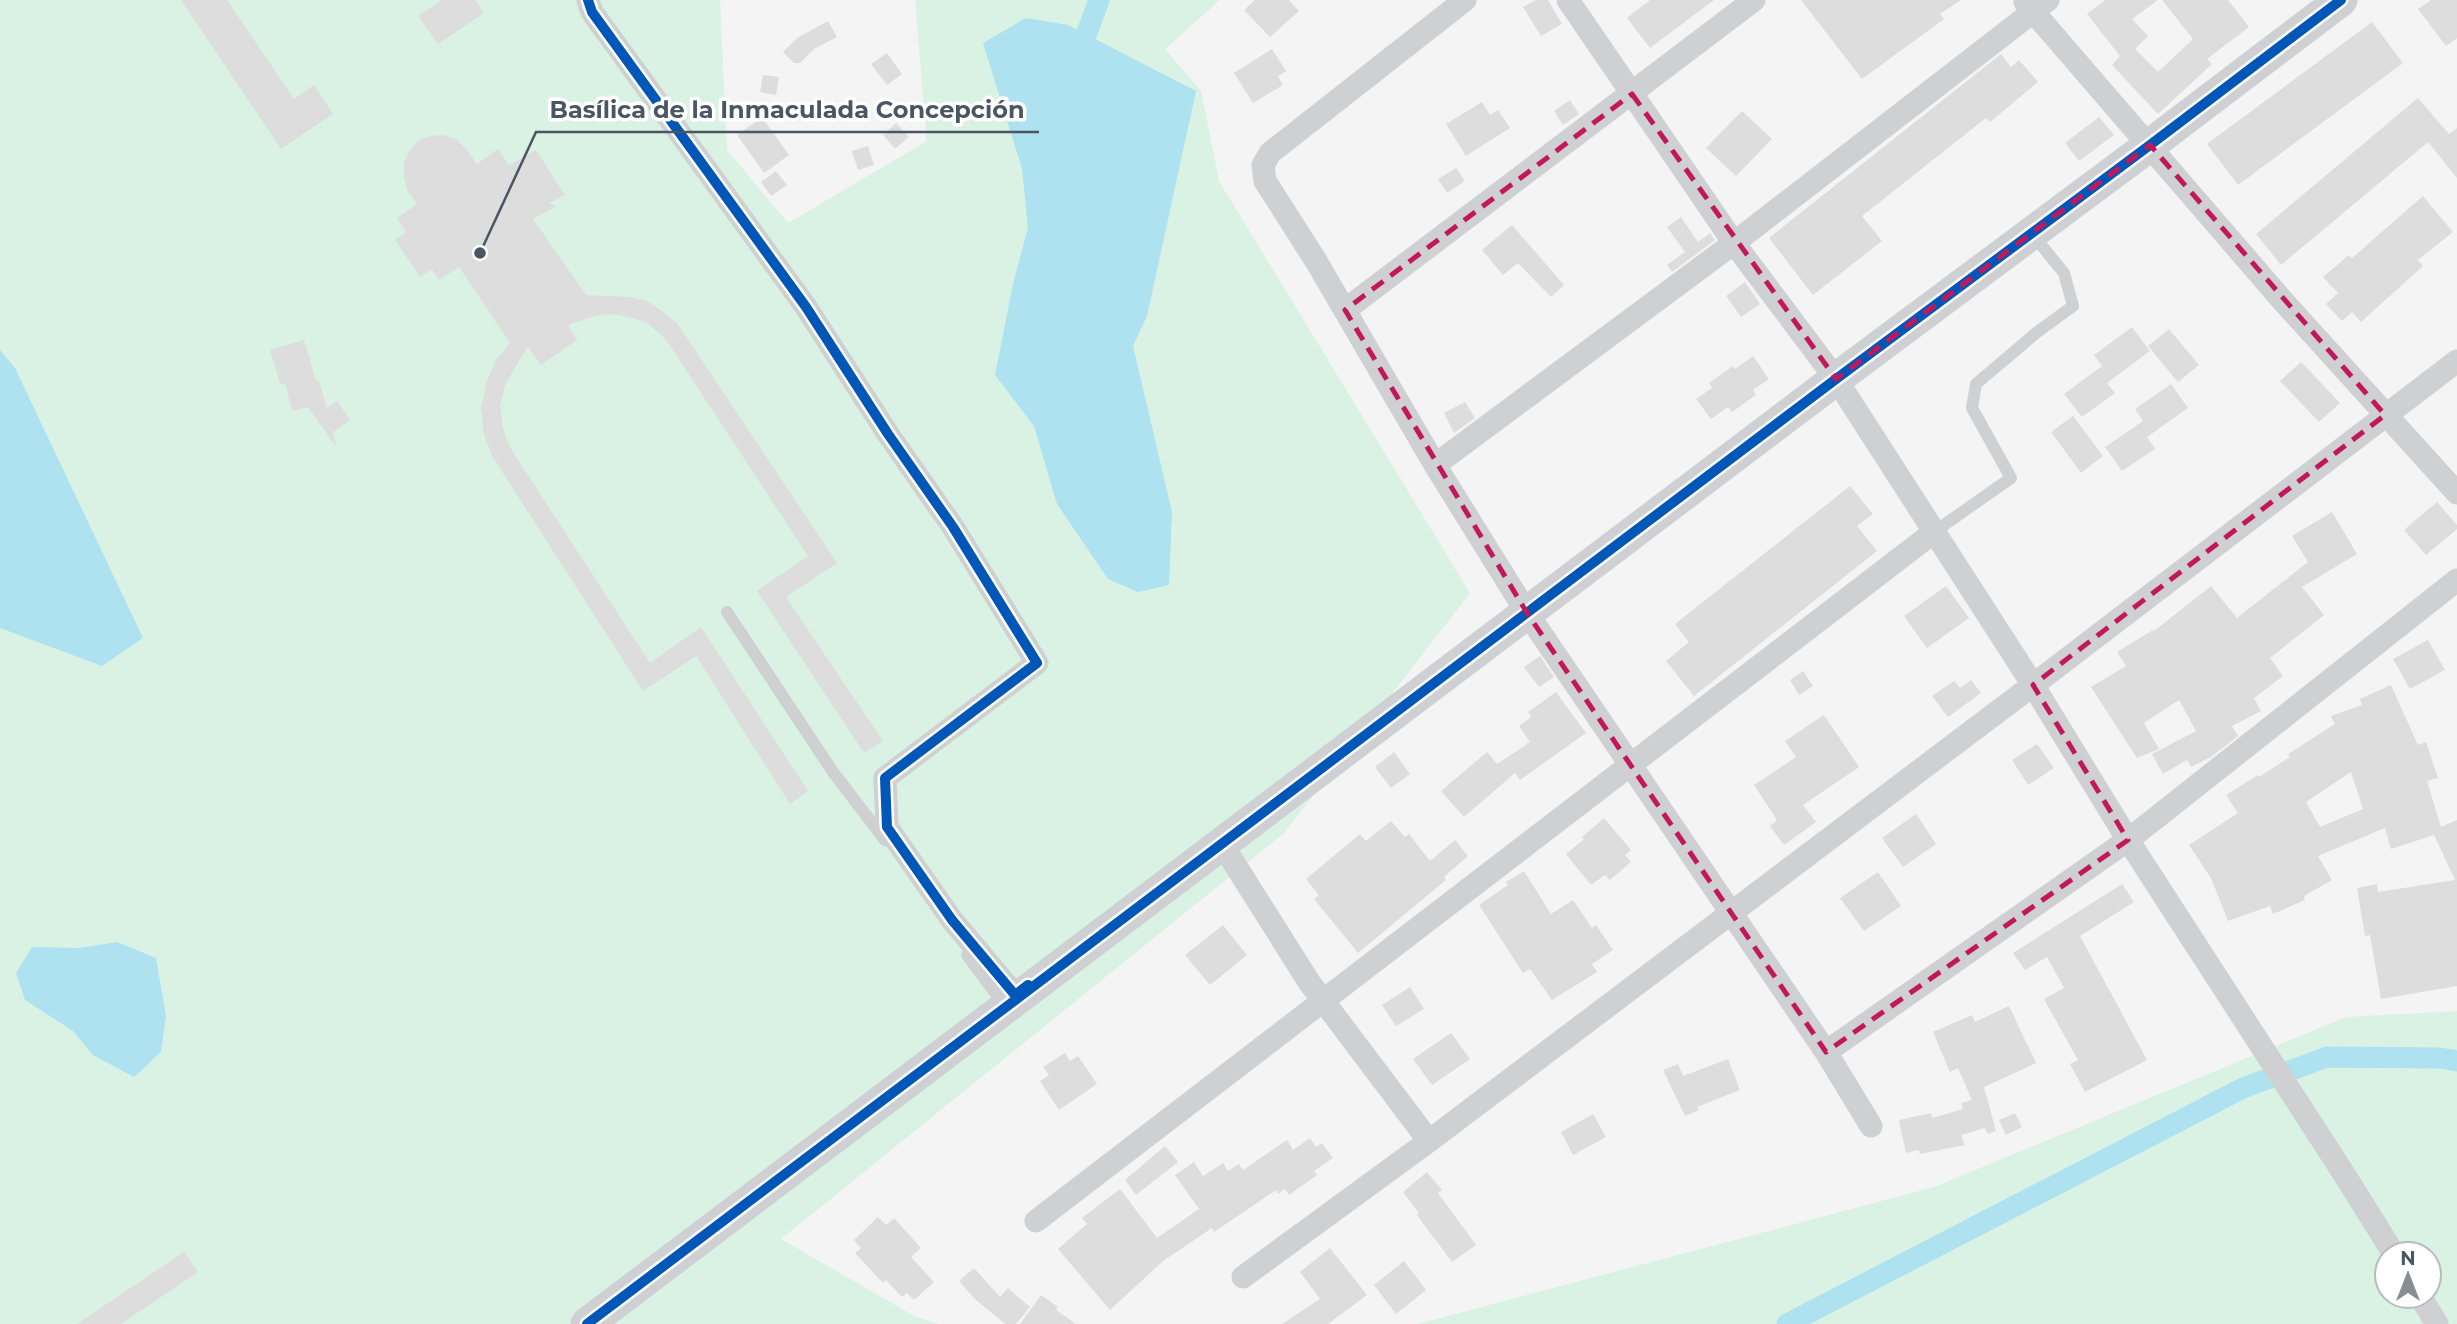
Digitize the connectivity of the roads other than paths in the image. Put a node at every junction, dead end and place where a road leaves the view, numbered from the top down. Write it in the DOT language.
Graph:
graph roads {
  1 [pos="588,0"];
  2 [pos="1465,0"];
  3 [pos="1569,0"];
  4 [pos="1754,0"];
  5 [pos="2341,0"];
  6 [pos="2035,4"];
  7 [pos="1632,94"];
  8 [pos="2150,145"];
  9 [pos="2031,233"];
  10 [pos="1734,243"];
  11 [pos="1345,310"];
  12 [pos="2457,361"];
  13 [pos="1836,379"];
  14 [pos="2385,415"];
  15 [pos="1436,465"];
  16 [pos="2457,493"];
  17 [pos="1934,532"];
  18 [pos="2457,580"];
  19 [pos="727,612"];
  20 [pos="1527,613"];
  21 [pos="2033,685"];
  22 [pos="1631,765"];
  23 [pos="1298,786"];
  24 [pos="2128,840"];
  25 [pos="1222,844"];
  26 [pos="1730,912"];
  27 [pos="1322,1000"];
  28 [pos="1006,1008"];
  29 [pos="1825,1052"];
  30 [pos="1871,1126"];
  31 [pos="1429,1141"];
  32 [pos="1036,1221"];
  33 [pos="2385,1240"];
  34 [pos="1243,1277"];
  35 [pos="587,1324"];
  1 -- 23 [label="street"];
  2 -- 11 [label="street"];
  3 -- 7 [label="street"];
  4 -- 7 [label="street"];
  5 -- 8 [label="street"];
  6 -- 8 [label="street"];
  6 -- 10 [label="street"];
  7 -- 10 [label="street"];
  7 -- 11 [label="street"];
  8 -- 9 [label="street"];
  8 -- 14 [label="street"];
  9 -- 13 [label="street"];
  9 -- 17 [label="lane"];
  10 -- 13 [label="street"];
  10 -- 15 [label="street"];
  11 -- 15 [label="street"];
  12 -- 14 [label="street"];
  13 -- 17 [label="street"];
  13 -- 20 [label="street"];
  14 -- 16 [label="street"];
  14 -- 21 [label="street"];
  15 -- 20 [label="street"];
  17 -- 21 [label="street"];
  17 -- 22 [label="street"];
  18 -- 24 [label="street"];
  19 -- 28 [label="lane"];
  20 -- 22 [label="street"];
  20 -- 23 [label="street"];
  21 -- 24 [label="street"];
  21 -- 26 [label="street"];
  22 -- 26 [label="street"];
  22 -- 27 [label="street"];
  23 -- 25 [label="street"];
  24 -- 29 [label="street"];
  24 -- 33 [label="street"];
  25 -- 27 [label="street"];
  25 -- 28 [label="street"];
  26 -- 29 [label="street"];
  26 -- 31 [label="street"];
  27 -- 31 [label="street"];
  27 -- 32 [label="street"];
  28 -- 35 [label="street"];
  29 -- 30 [label="street"];
  31 -- 34 [label="street"];
}
